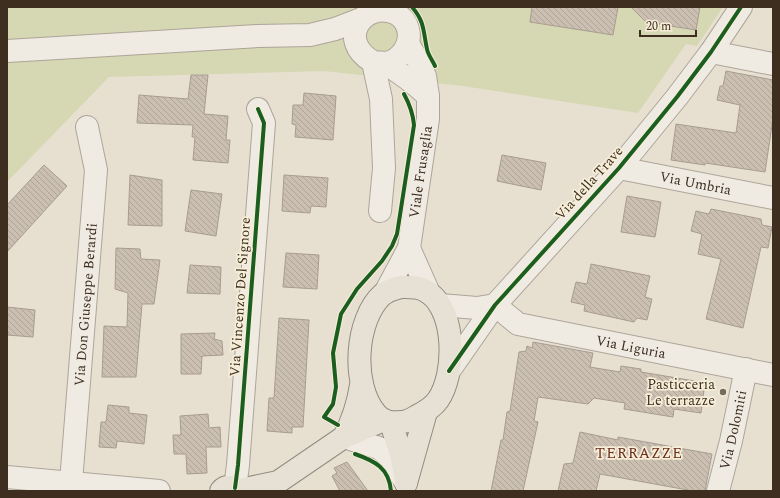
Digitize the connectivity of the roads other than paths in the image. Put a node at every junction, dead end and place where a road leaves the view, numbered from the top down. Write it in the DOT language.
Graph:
graph roads {
  1 [pos="741,7"];
  2 [pos="397,11"];
  3 [pos="367,12"];
  4 [pos="310,35"];
  5 [pos="408,44"];
  6 [pos="7,51"];
  7 [pos="711,52"];
  8 [pos="372,58"];
  9 [pos="773,64"];
  10 [pos="428,96"];
  11 [pos="258,109"];
  12 [pos="87,127"];
  13 [pos="619,168"];
  14 [pos="773,198"];
  15 [pos="380,211"];
  16 [pos="409,248"];
  17 [pos="385,293"];
  18 [pos="434,299"];
  19 [pos="495,305"];
  20 [pos="746,369"];
  21 [pos="449,371"];
  22 [pos="773,375"];
  23 [pos="361,385"];
  24 [pos="426,412"];
  25 [pos="387,422"];
  26 [pos="344,437"];
  27 [pos="7,477"];
  28 [pos="72,482"];
  29 [pos="272,486"];
  30 [pos="406,487"];
  31 [pos="234,490"];
  32 [pos="159,491"];
  33 [pos="718,491"];
  1 -- 7 [label="street, Via della Trave"];
  2 -- 3 [label="street, Viale Frusaglia"];
  2 -- 5 [label="street, Viale Frusaglia"];
  3 -- 4 [label="street, Viale Frusaglia"];
  3 -- 8 [label="street"];
  4 -- 6 [label="street"];
  4 -- 8 [label="street"];
  5 -- 8 [label="street"];
  5 -- 10 [label="street, Viale Frusaglia"];
  7 -- 9 [label="street"];
  7 -- 13 [label="street, Via della Trave"];
  8 -- 10 [label="street"];
  8 -- 15 [label="street"];
  10 -- 16 [label="street, Viale Frusaglia"];
  11 -- 31 [label="street, Via Vincenzo Del Signore"];
  12 -- 28 [label="street, Via Don Giuseppe Berardi"];
  13 -- 14 [label="street, Via Umbria"];
  13 -- 19 [label="street, Via della Trave"];
  16 -- 17 [label="street, Viale Frusaglia"];
  16 -- 18 [label="street"];
  17 -- 18 [label="main road, Via della Trave"];
  17 -- 23 [label="main road, Via della Trave"];
  18 -- 19 [label="street, Via della Trave"];
  18 -- 21 [label="main road, Via della Trave"];
  19 -- 20 [label="street, Via Liguria"];
  19 -- 21 [label="street, Via della Trave"];
  20 -- 22 [label="street, Via Liguria"];
  20 -- 33 [label="street, Via Dolomiti"];
  21 -- 24 [label="main road, Via della Trave"];
  23 -- 25 [label="main road, Via della Trave"];
  23 -- 26 [label="main road, Via della Trave"];
  24 -- 25 [label="main road, Via della Trave"];
  24 -- 30 [label="main road"];
  25 -- 26 [label="main road, Via della Trave"];
  25 -- 30 [label="main road"];
  26 -- 29 [label="main road, Via della Trave"];
  26 -- 30 [label="street"];
  27 -- 28 [label="street"];
  28 -- 32 [label="street"];
  29 -- 31 [label="main road, Via della Trave"];
}
